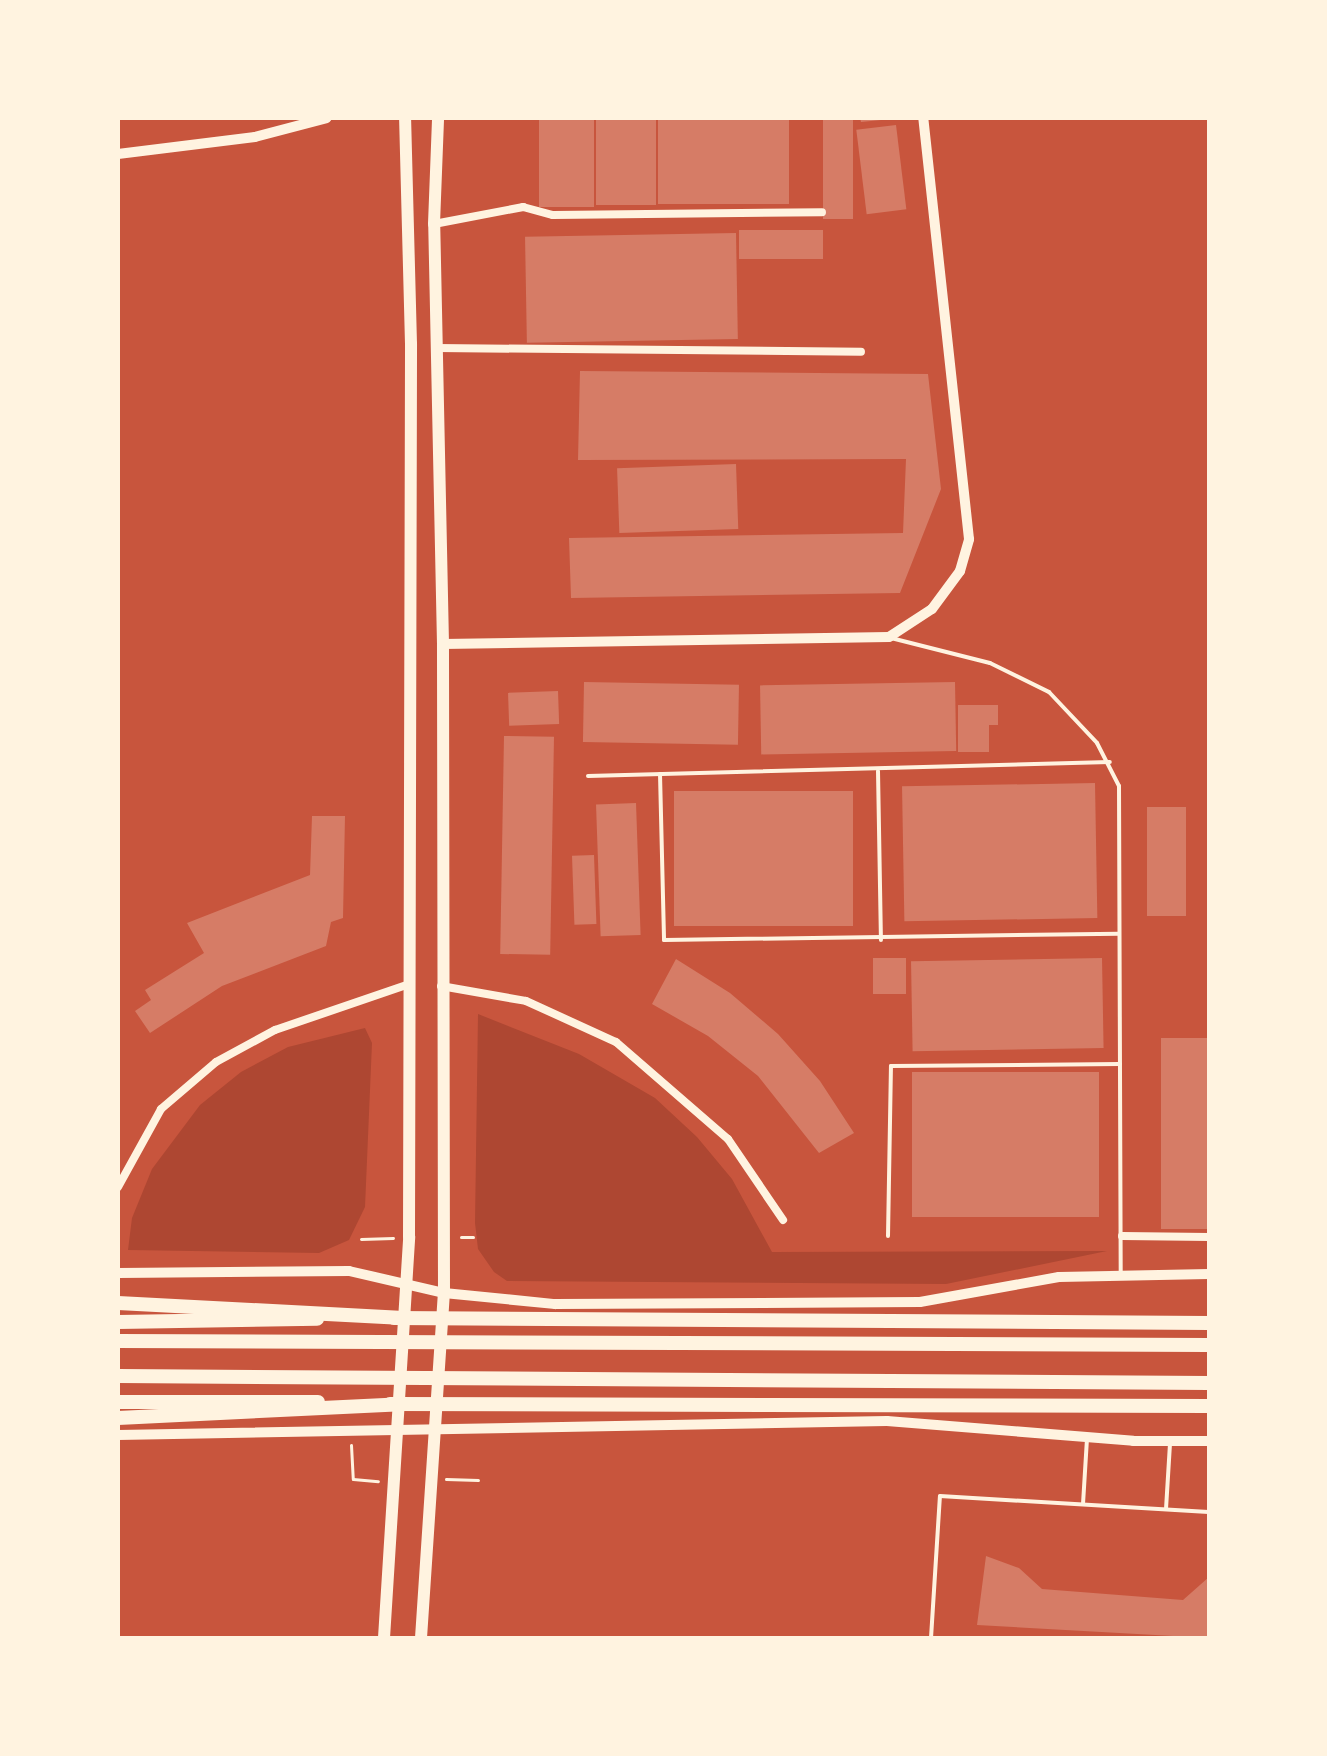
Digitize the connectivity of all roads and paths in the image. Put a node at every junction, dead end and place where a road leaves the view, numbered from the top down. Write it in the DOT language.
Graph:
graph roads {
  1 [pos="327,118"];
  2 [pos="405,118"];
  3 [pos="438,118"];
  4 [pos="923,118"];
  5 [pos="118,154"];
  6 [pos="822,212"];
  7 [pos="434,224"];
  8 [pos="437,348"];
  9 [pos="861,352"];
  10 [pos="889,637"];
  11 [pos="443,644"];
  12 [pos="1110,762"];
  13 [pos="878,771"];
  14 [pos="660,774"];
  15 [pos="588,776"];
  16 [pos="1119,934"];
  17 [pos="881,940"];
  18 [pos="409,984"];
  19 [pos="440,986"];
  20 [pos="1120,1064"];
  21 [pos="118,1187"];
  22 [pos="783,1220"];
  23 [pos="888,1236"];
  24 [pos="1122,1236"];
  25 [pos="1209,1237"];
  26 [pos="118,1273"];
  27 [pos="1121,1273"];
  28 [pos="1209,1274"];
  29 [pos="405,1286"];
  30 [pos="444,1293"];
  31 [pos="118,1303"];
  32 [pos="404,1318"];
  33 [pos="442,1319"];
  34 [pos="118,1322"];
  35 [pos="1209,1323"];
  36 [pos="118,1341"];
  37 [pos="1209,1345"];
  38 [pos="118,1376"];
  39 [pos="1209,1383"];
  40 [pos="118,1402"];
  41 [pos="401,1404"];
  42 [pos="436,1405"];
  43 [pos="1209,1406"];
  44 [pos="118,1418"];
  45 [pos="435,1429"];
  46 [pos="399,1430"];
  47 [pos="118,1435"];
  48 [pos="1088,1438"];
  49 [pos="1170,1441"];
  50 [pos="1209,1441"];
  51 [pos="1083,1504"];
  52 [pos="1166,1509"];
  53 [pos="1209,1512"];
  54 [pos="384,1638"];
  55 [pos="421,1638"];
  56 [pos="931,1638"];
  1 -- 5 [label="street"];
  2 -- 18 [label="main road"];
  3 -- 7 [label="main road"];
  4 -- 10 [label="street"];
  6 -- 7 [label="street"];
  7 -- 8 [label="main road"];
  8 -- 9 [label="street"];
  8 -- 11 [label="main road"];
  10 -- 11 [label="street"];
  10 -- 12 [label="lane"];
  11 -- 19 [label="main road"];
  12 -- 13 [label="lane"];
  12 -- 16 [label="lane"];
  13 -- 14 [label="lane"];
  13 -- 17 [label="lane"];
  14 -- 15 [label="lane"];
  14 -- 17 [label="lane"];
  16 -- 17 [label="lane"];
  16 -- 20 [label="lane"];
  18 -- 21 [label="street"];
  18 -- 29 [label="main road"];
  19 -- 22 [label="street"];
  19 -- 30 [label="main road"];
  20 -- 23 [label="lane"];
  20 -- 24 [label="lane"];
  24 -- 25 [label="street"];
  24 -- 27 [label="lane"];
  26 -- 29 [label="street"];
  27 -- 28 [label="street"];
  27 -- 30 [label="street"];
  29 -- 30 [label="street"];
  29 -- 32 [label="main road"];
  30 -- 33 [label="main road"];
  31 -- 32 [label="main road"];
  32 -- 33 [label="main road"];
  32 -- 34 [label="main road"];
  32 -- 41 [label="main road"];
  33 -- 35 [label="main road"];
  33 -- 42 [label="main road"];
  36 -- 37 [label="main road"];
  38 -- 39 [label="main road"];
  40 -- 41 [label="main road"];
  41 -- 42 [label="main road"];
  41 -- 44 [label="main road"];
  41 -- 46 [label="main road"];
  42 -- 43 [label="main road"];
  42 -- 45 [label="main road"];
  45 -- 46 [label="street"];
  45 -- 48 [label="street"];
  45 -- 55 [label="main road"];
  46 -- 47 [label="street"];
  46 -- 54 [label="main road"];
  48 -- 49 [label="street"];
  48 -- 51 [label="lane"];
  49 -- 50 [label="street"];
  49 -- 52 [label="lane"];
  51 -- 52 [label="lane"];
  51 -- 56 [label="lane"];
  52 -- 53 [label="lane"];
}
